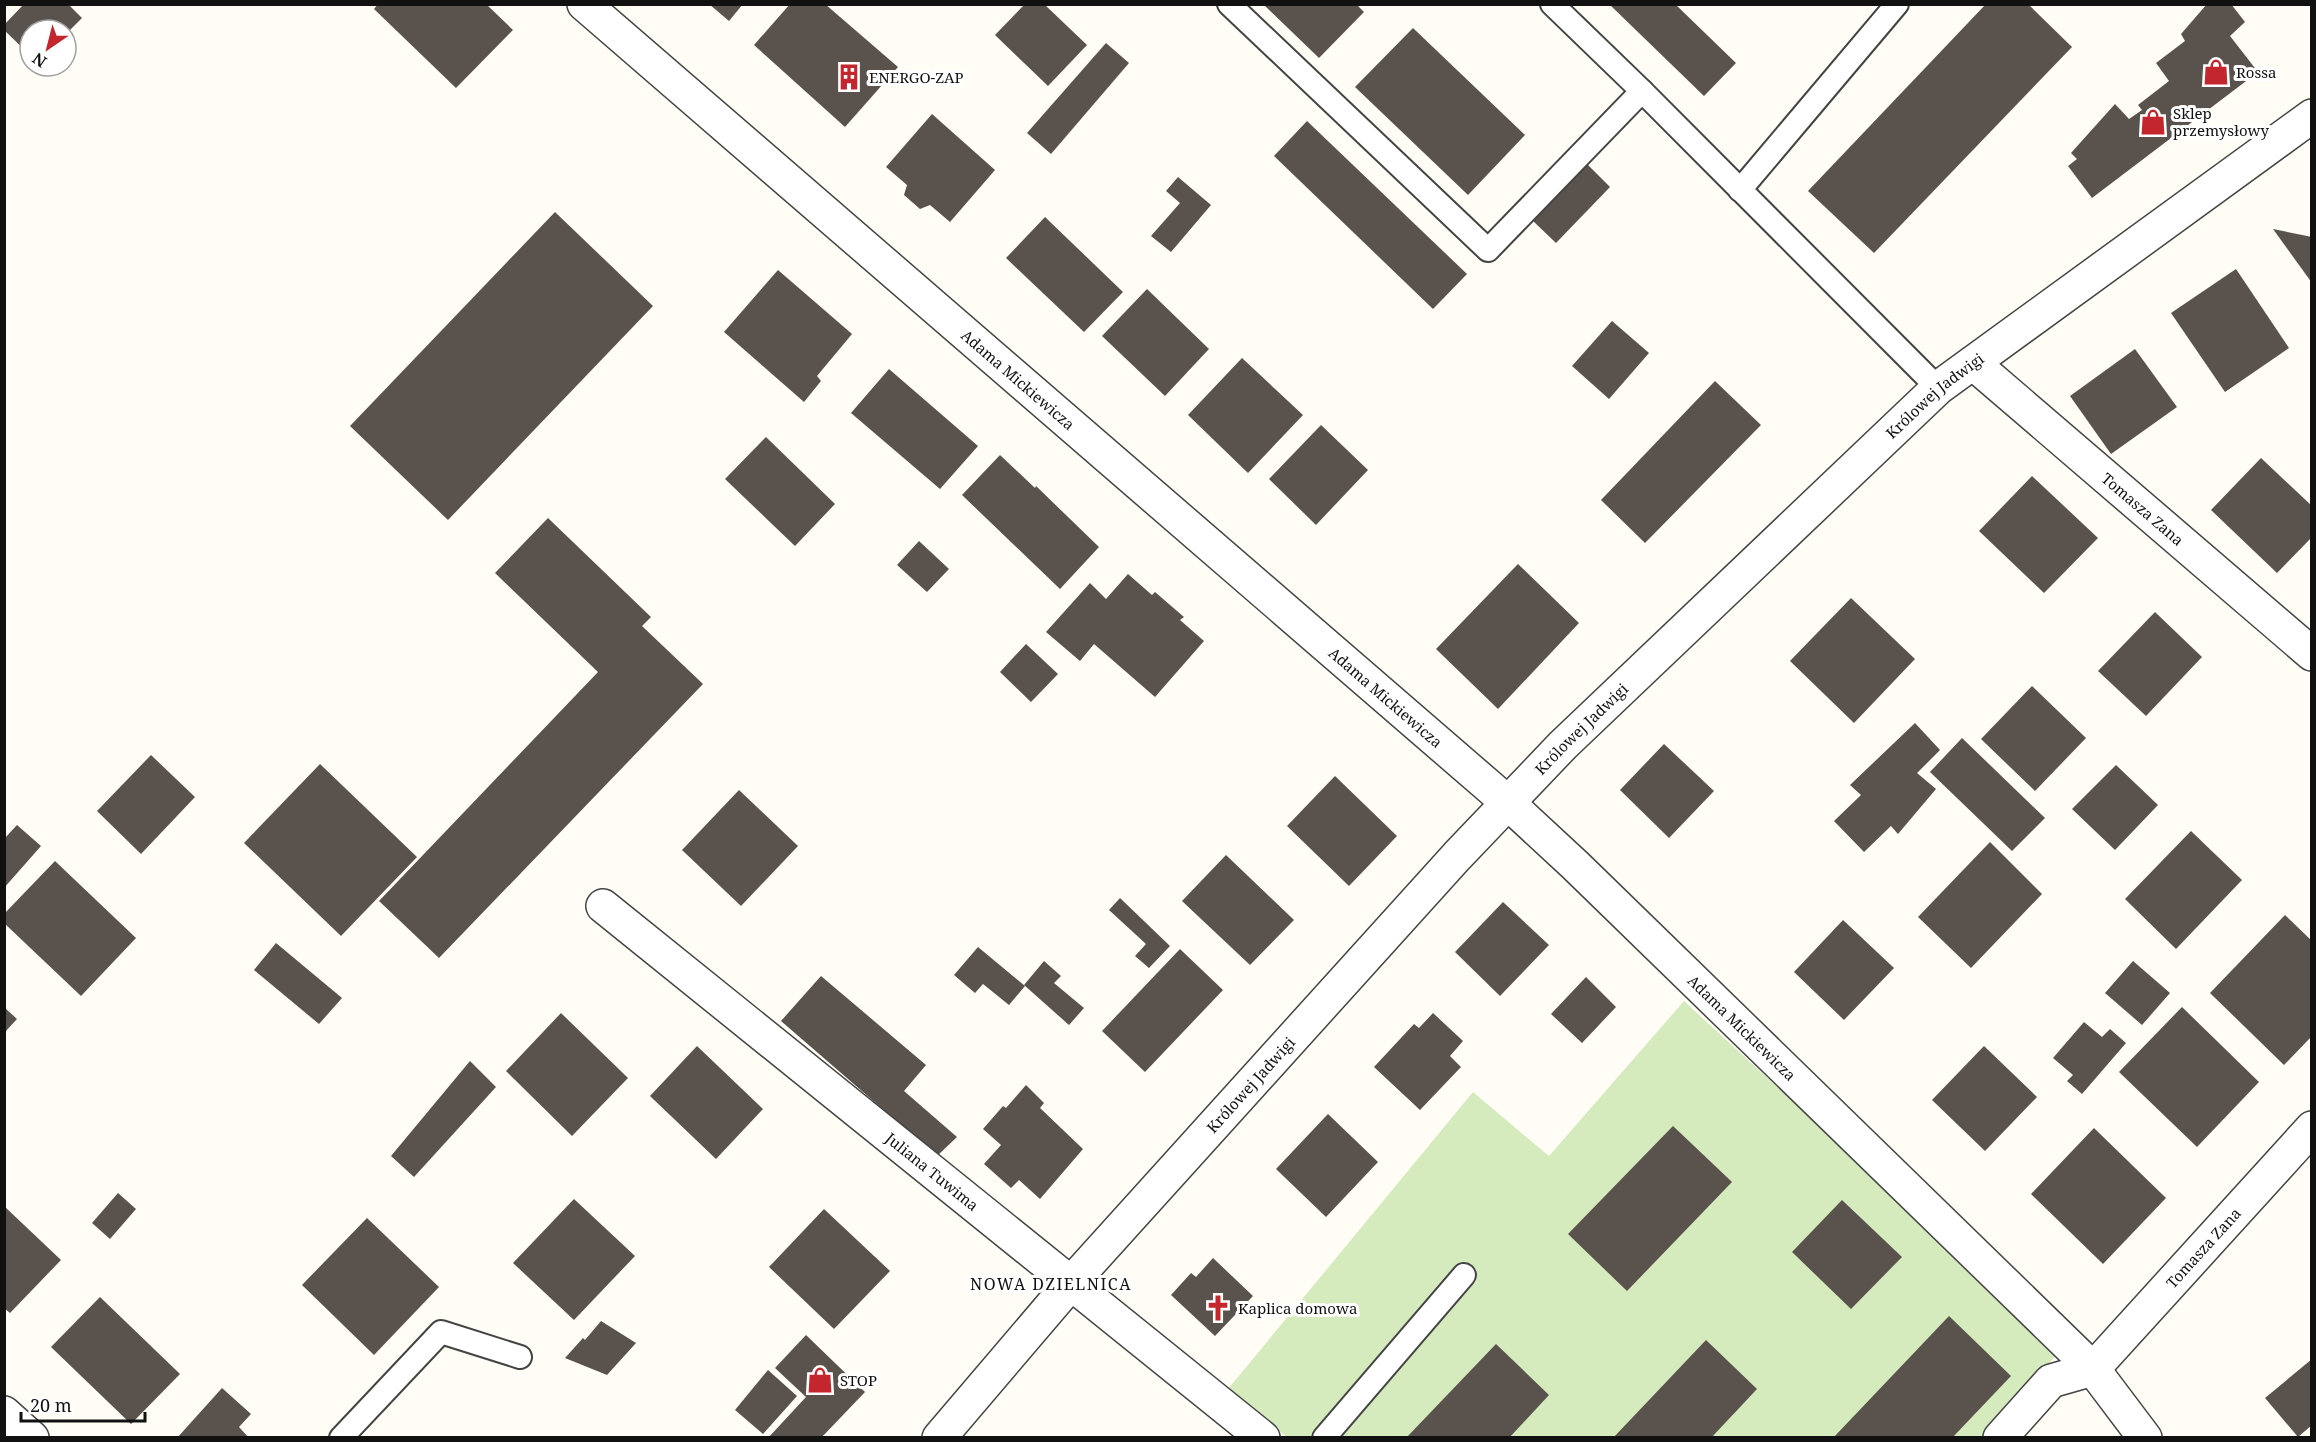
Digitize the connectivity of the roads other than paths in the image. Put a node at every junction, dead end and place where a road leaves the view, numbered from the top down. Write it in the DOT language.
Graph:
graph roads {
  1 [pos="584,4"];
  2 [pos="1228,4"];
  3 [pos="1552,4"];
  4 [pos="1897,4"];
  5 [pos="1642,91"];
  6 [pos="2312,116"];
  7 [pos="1740,190"];
  8 [pos="1973,363"];
  9 [pos="1938,388"];
  10 [pos="2312,654"];
  11 [pos="1507,802"];
  12 [pos="603,906"];
  13 [pos="2312,1128"];
  14 [pos="1464,1275"];
  15 [pos="1071,1283"];
  16 [pos="520,1357"];
  17 [pos="2093,1369"];
  18 [pos="4,1413"];
  19 [pos="32,1437"];
  20 [pos="342,1437"];
  21 [pos="939,1437"];
  22 [pos="1263,1437"];
  23 [pos="1324,1437"];
  24 [pos="2000,1437"];
  25 [pos="2145,1437"];
  1 -- 11 [label="street, Adama Mickiewicza"];
  2 -- 5 [label="lane"];
  3 -- 5 [label="lane"];
  4 -- 7 [label="lane"];
  5 -- 7 [label="lane"];
  6 -- 8 [label="street, Królowej Jadwigi"];
  7 -- 9 [label="lane"];
  8 -- 9 [label="street, Królowej Jadwigi"];
  8 -- 10 [label="street, Tomasza Zana"];
  9 -- 11 [label="street, Królowej Jadwigi"];
  11 -- 15 [label="street, Królowej Jadwigi"];
  11 -- 17 [label="street, Adama Mickiewicza"];
  12 -- 15 [label="street, Juliana Tuwima"];
  13 -- 17 [label="street, Tomasza Zana"];
  14 -- 23 [label="lane"];
  15 -- 21 [label="street, Królowej Jadwigi"];
  15 -- 22 [label="street, Juliana Tuwima"];
  16 -- 20 [label="lane"];
  17 -- 24 [label="street"];
  17 -- 25 [label="street, Adama Mickiewicza"];
  18 -- 19 [label="street"];
}
